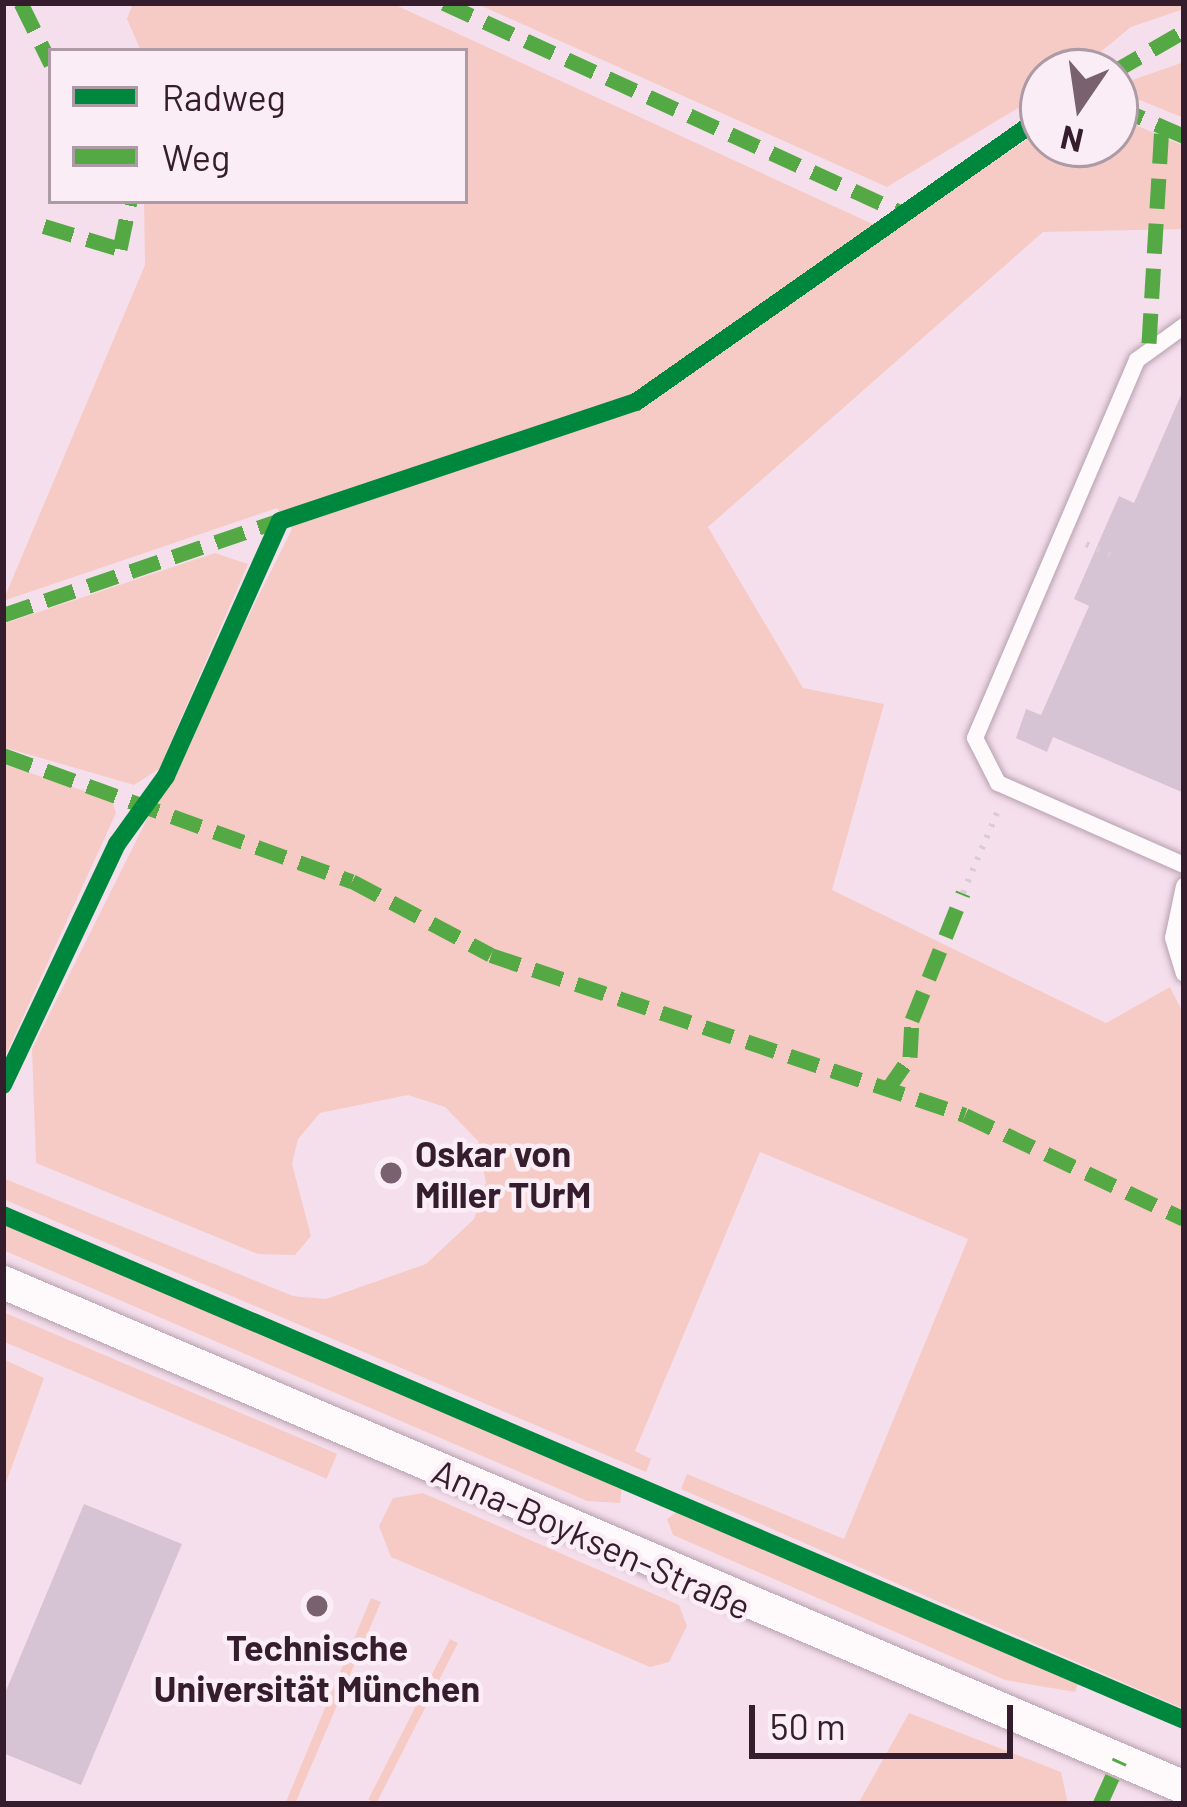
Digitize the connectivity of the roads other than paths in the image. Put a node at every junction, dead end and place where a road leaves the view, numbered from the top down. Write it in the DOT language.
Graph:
graph roads {
  1 [pos="1184,326"];
  2 [pos="1184,866"];
  3 [pos="1184,886"];
  4 [pos="1184,973"];
  5 [pos="3,1282"];
  6 [pos="1184,1787"];
  1 -- 2 [label="lane"];
  3 -- 4 [label="lane"];
  5 -- 6 [label="street, Anna-Boyksen-Straße"];
}
